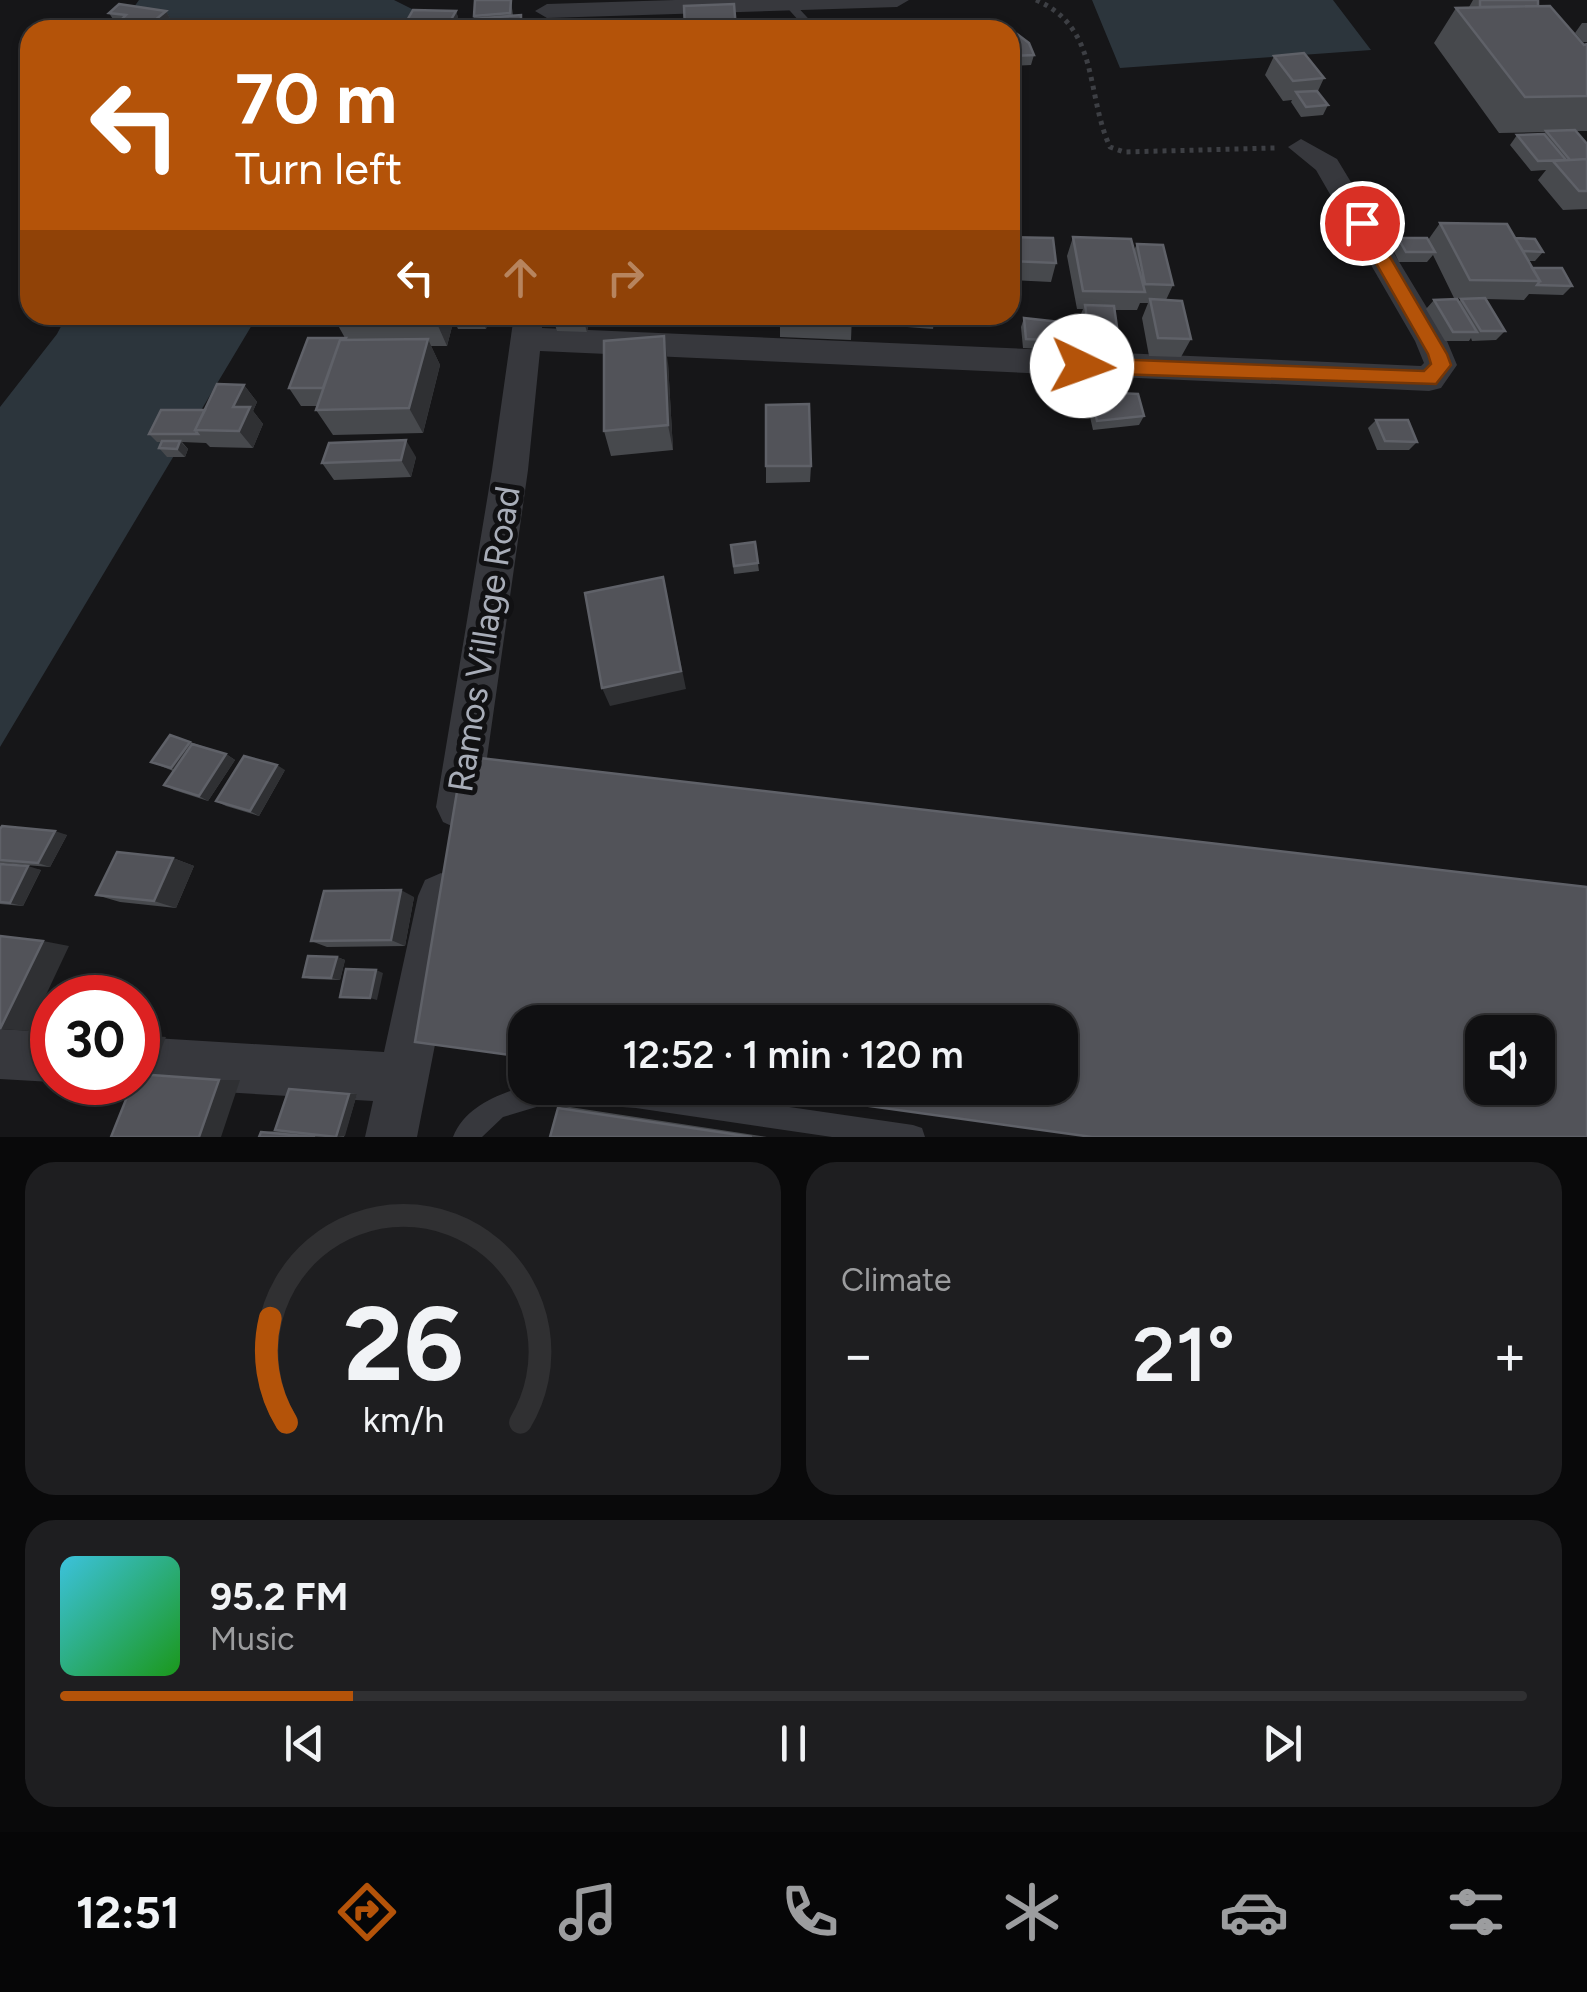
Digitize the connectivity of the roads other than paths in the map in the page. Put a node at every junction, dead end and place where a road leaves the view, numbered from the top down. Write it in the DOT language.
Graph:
graph roads {
  1 [pos="896,0"];
  2 [pos="788,3"];
  3 [pos="547,14"];
  4 [pos="804,20"];
  5 [pos="1301,147"];
  6 [pos="528,327"];
  7 [pos="0,1054"];
  8 [pos="30,1056"];
  9 [pos="160,1063"];
  10 [pos="405,1078"];
  11 [pos="391,1137"];
  12 [pos="465,1137"];
  13 [pos="913,1137"];
  1 -- 2 [label="street"];
  2 -- 3 [label="street"];
  2 -- 4 [label="lane"];
  5 -- 6 [label="street"];
  6 -- 10 [label="street, Ramos Village Road"];
  7 -- 8 [label="street"];
  9 -- 10 [label="street"];
  10 -- 11 [label="street, Ramos Village Road"];
  12 -- 13 [label="lane"];
}
